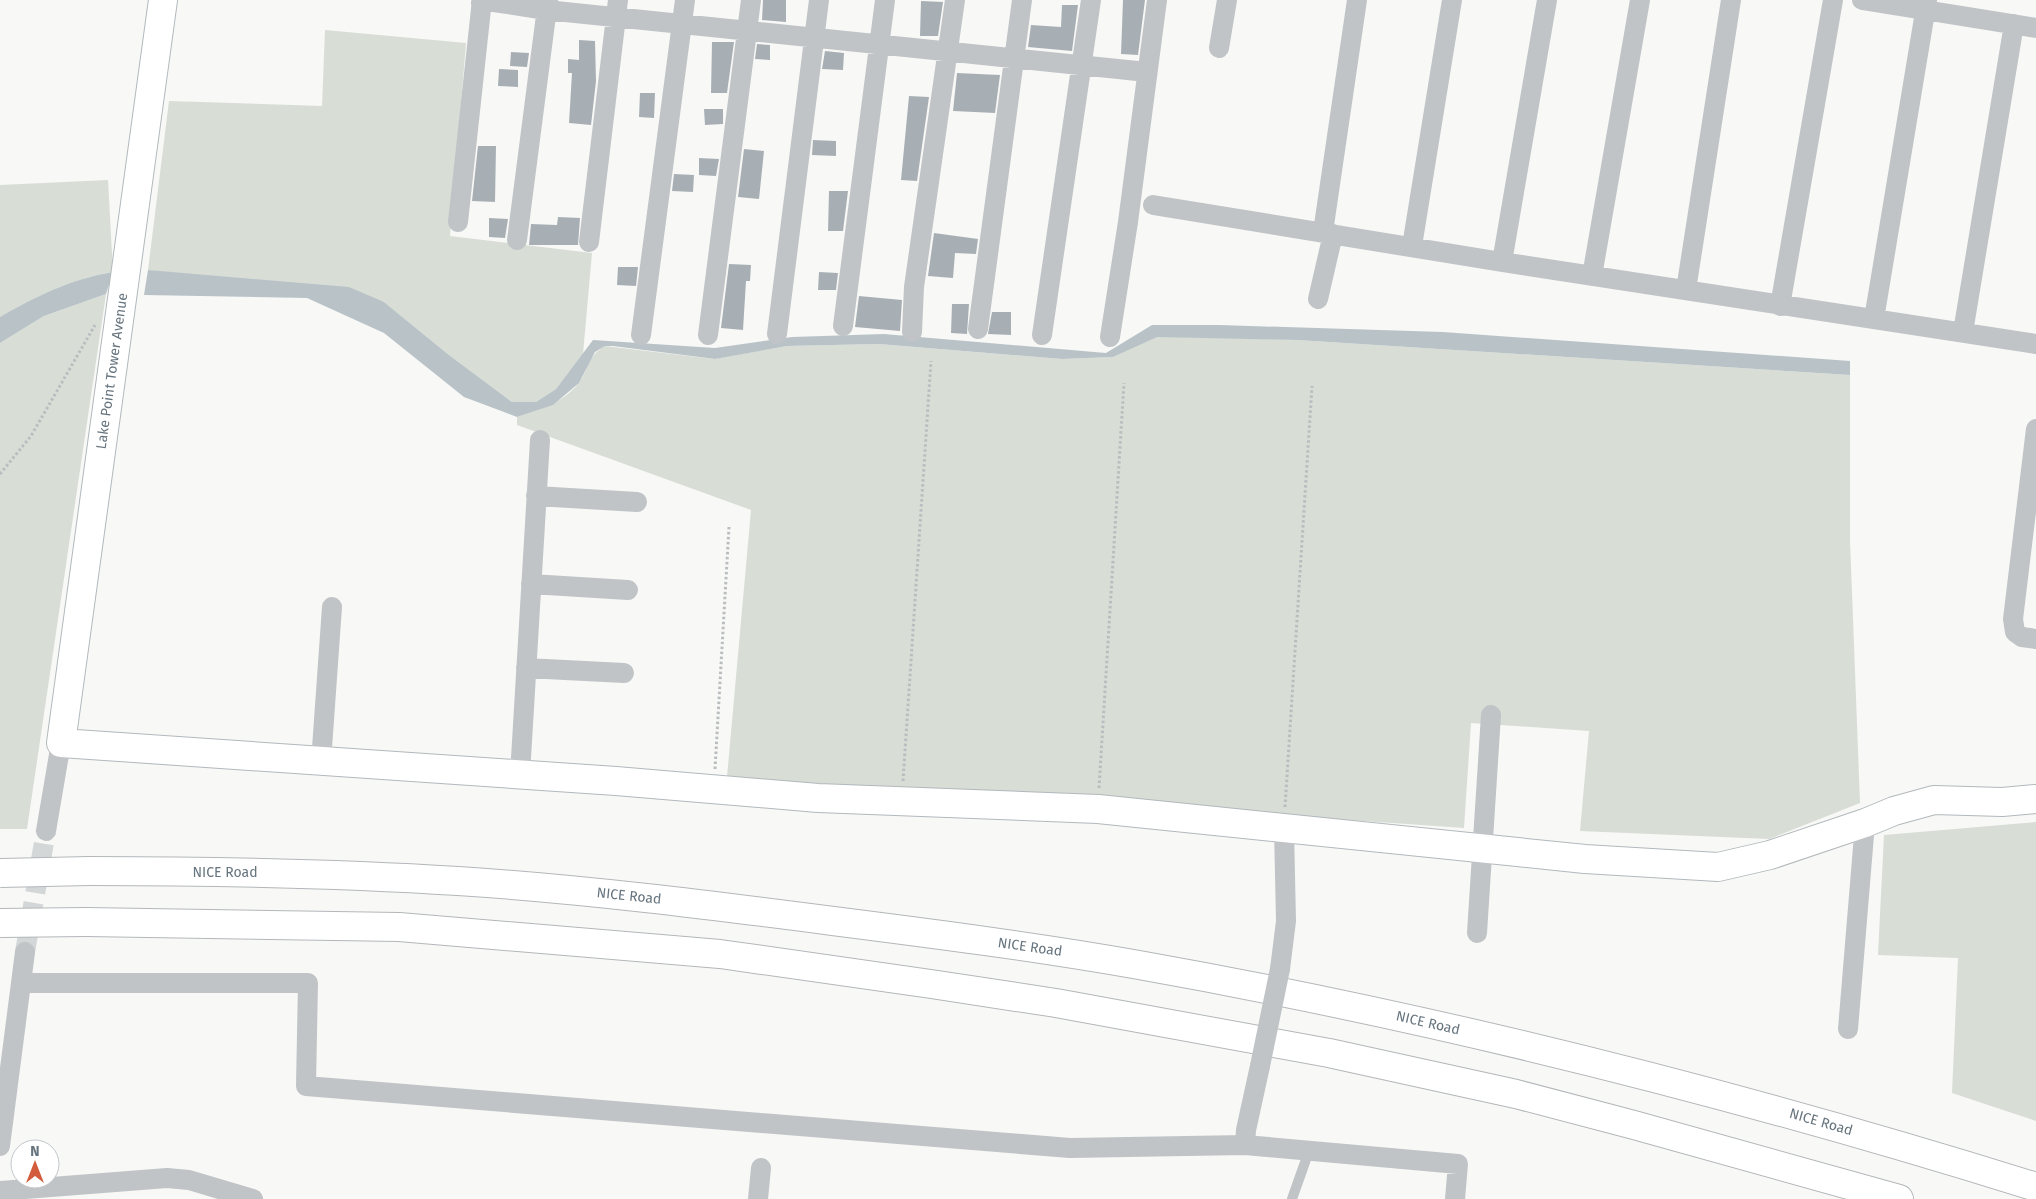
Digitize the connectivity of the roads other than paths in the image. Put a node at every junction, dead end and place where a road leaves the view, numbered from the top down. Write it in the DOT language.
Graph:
graph roads {
  1 [pos="163,0"];
  2 [pos="685,0"];
  3 [pos="750,0"];
  4 [pos="819,0"];
  5 [pos="885,0"];
  6 [pos="955,0"];
  7 [pos="1022,0"];
  8 [pos="1091,0"];
  9 [pos="1157,0"];
  10 [pos="1227,0"];
  11 [pos="1357,0"];
  12 [pos="1452,0"];
  13 [pos="1547,0"];
  14 [pos="1640,0"];
  15 [pos="1731,0"];
  16 [pos="1833,0"];
  17 [pos="1862,0"];
  18 [pos="482,2"];
  19 [pos="547,5"];
  20 [pos="1926,5"];
  21 [pos="617,9"];
  22 [pos="682,24"];
  23 [pos="2014,24"];
  24 [pos="2036,28"];
  25 [pos="746,31"];
  26 [pos="814,37"];
  27 [pos="879,43"];
  28 [pos="1219,48"];
  29 [pos="948,53"];
  30 [pos="1015,59"];
  31 [pos="1082,66"];
  32 [pos="1147,72"];
  33 [pos="1153,205"];
  34 [pos="458,222"];
  35 [pos="1328,233"];
  36 [pos="517,240"];
  37 [pos="589,242"];
  38 [pos="1412,246"];
  39 [pos="1502,262"];
  40 [pos="1592,276"];
  41 [pos="1686,290"];
  42 [pos="1318,299"];
  43 [pos="1780,306"];
  44 [pos="1874,318"];
  45 [pos="843,326"];
  46 [pos="978,330"];
  47 [pos="912,332"];
  48 [pos="1963,332"];
  49 [pos="777,334"];
  50 [pos="641,335"];
  51 [pos="708,335"];
  52 [pos="1042,335"];
  53 [pos="1110,337"];
  54 [pos="2036,344"];
  55 [pos="2036,429"];
  56 [pos="540,440"];
  57 [pos="536,496"];
  58 [pos="637,502"];
  59 [pos="531,584"];
  60 [pos="628,590"];
  61 [pos="332,607"];
  62 [pos="2036,639"];
  63 [pos="526,668"];
  64 [pos="624,673"];
  65 [pos="1491,715"];
  66 [pos="61,743"];
  67 [pos="321,762"];
  68 [pos="520,775"];
  69 [pos="2036,798"];
  70 [pos="1866,824"];
  71 [pos="1284,829"];
  72 [pos="46,831"];
  73 [pos="1483,849"];
  74 [pos="0,873"];
  75 [pos="0,923"];
  76 [pos="1477,933"];
  77 [pos="26,952"];
  78 [pos="21,983"];
  79 [pos="1848,1029"];
  80 [pos="1246,1145"];
  81 [pos="0,1146"];
  82 [pos="1309,1151"];
  83 [pos="760,1168"];
  84 [pos="2036,1187"];
  85 [pos="0,1191"];
  86 [pos="253,1199"];
  87 [pos="758,1199"];
  88 [pos="1292,1199"];
  89 [pos="1455,1199"];
  90 [pos="1900,1199"];
  1 -- 66 [label="main road, Lake Point Tower Avenue"];
  2 -- 22 [label="street"];
  3 -- 25 [label="street"];
  4 -- 26 [label="street"];
  5 -- 27 [label="street"];
  6 -- 29 [label="street"];
  7 -- 30 [label="street"];
  8 -- 31 [label="street"];
  9 -- 32 [label="street"];
  10 -- 28 [label="street"];
  11 -- 35 [label="street"];
  12 -- 38 [label="street"];
  13 -- 39 [label="street"];
  14 -- 40 [label="street"];
  15 -- 41 [label="street"];
  16 -- 43 [label="street"];
  17 -- 20 [label="street"];
  18 -- 19 [label="street"];
  18 -- 34 [label="street"];
  19 -- 21 [label="street"];
  19 -- 36 [label="street"];
  20 -- 23 [label="street"];
  20 -- 44 [label="street"];
  21 -- 22 [label="street"];
  21 -- 37 [label="street"];
  22 -- 25 [label="street"];
  22 -- 50 [label="street"];
  23 -- 24 [label="street"];
  23 -- 48 [label="street"];
  25 -- 26 [label="street"];
  25 -- 51 [label="street"];
  26 -- 27 [label="street"];
  26 -- 49 [label="street"];
  27 -- 29 [label="street"];
  27 -- 45 [label="street"];
  29 -- 30 [label="street"];
  29 -- 47 [label="street"];
  30 -- 31 [label="street"];
  30 -- 46 [label="street"];
  31 -- 32 [label="street"];
  31 -- 52 [label="street"];
  32 -- 53 [label="street"];
  33 -- 35 [label="street"];
  35 -- 38 [label="street"];
  35 -- 42 [label="street"];
  38 -- 39 [label="street"];
  39 -- 40 [label="street"];
  40 -- 41 [label="street"];
  41 -- 43 [label="street"];
  43 -- 44 [label="street"];
  44 -- 48 [label="street"];
  48 -- 54 [label="street"];
  55 -- 62 [label="street"];
  56 -- 57 [label="street"];
  57 -- 58 [label="street"];
  57 -- 59 [label="street"];
  59 -- 60 [label="street"];
  59 -- 63 [label="street"];
  61 -- 67 [label="street"];
  63 -- 64 [label="street"];
  63 -- 68 [label="street"];
  65 -- 73 [label="street"];
  66 -- 67 [label="main road"];
  66 -- 72 [label="street"];
  67 -- 68 [label="main road"];
  68 -- 71 [label="main road"];
  69 -- 70 [label="main road"];
  70 -- 73 [label="main road"];
  70 -- 79 [label="street"];
  71 -- 73 [label="main road"];
  71 -- 80 [label="street, bridge"];
  73 -- 76 [label="street"];
  74 -- 84 [label="main road, NICE Road, bridge"];
  75 -- 90 [label="main road, bridge"];
  77 -- 78 [label="street"];
  78 -- 80 [label="street"];
  78 -- 81 [label="street"];
  80 -- 82 [label="street"];
  82 -- 88 [label="lane"];
  82 -- 89 [label="street"];
  83 -- 87 [label="street"];
  85 -- 86 [label="street"];
}
